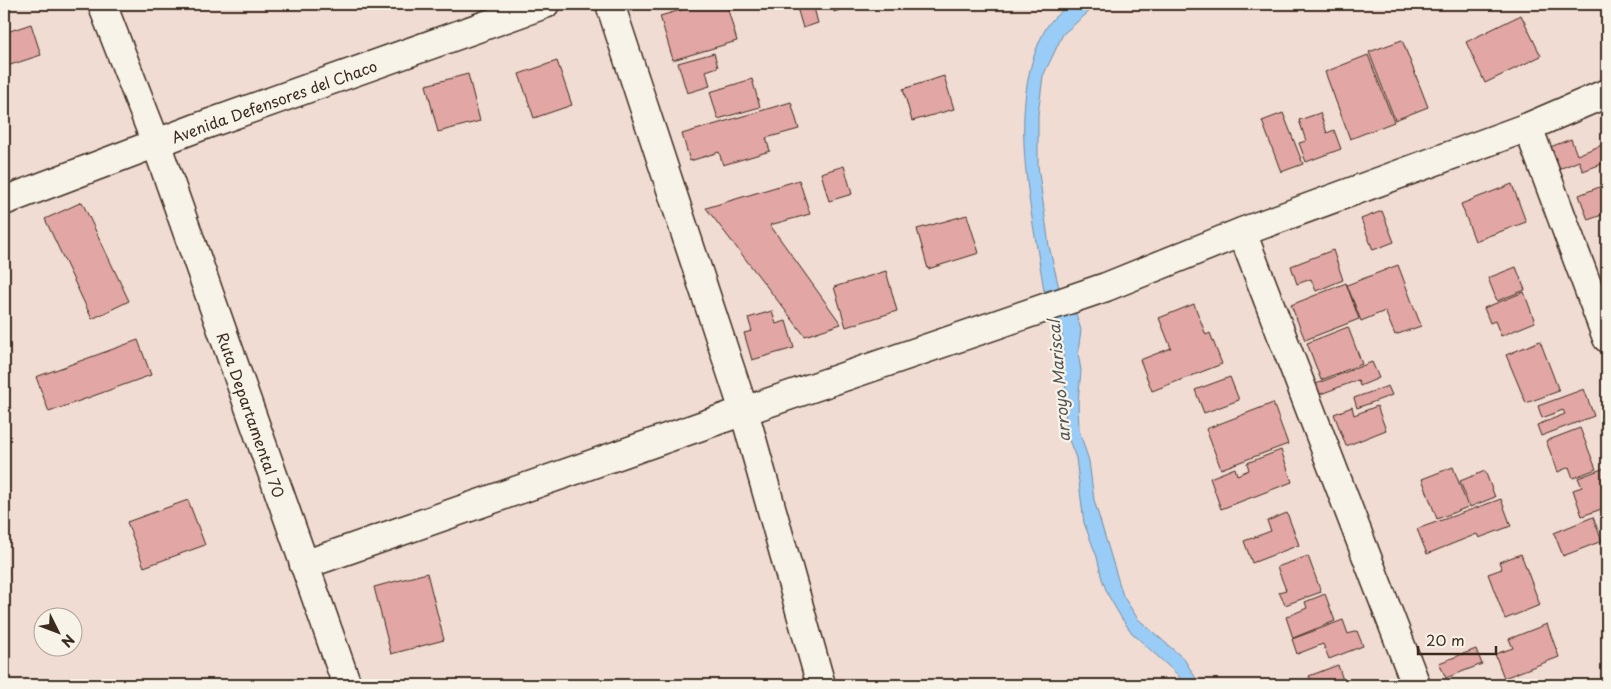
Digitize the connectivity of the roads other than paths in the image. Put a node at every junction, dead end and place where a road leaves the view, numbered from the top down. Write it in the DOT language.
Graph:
graph roads {
  1 [pos="102,4"];
  2 [pos="545,4"];
  3 [pos="610,4"];
  4 [pos="1607,93"];
  5 [pos="1528,127"];
  6 [pos="156,144"];
  7 [pos="4,201"];
  8 [pos="1242,232"];
  9 [pos="1607,338"];
  10 [pos="744,411"];
  11 [pos="304,565"];
  12 [pos="347,685"];
  13 [pos="821,685"];
  14 [pos="1416,685"];
  1 -- 6 [label="street, Ruta Departamental 70"];
  2 -- 6 [label="street, Avenida Defensores del Chaco"];
  3 -- 10 [label="street"];
  4 -- 5 [label="street"];
  5 -- 8 [label="street"];
  5 -- 9 [label="street"];
  6 -- 7 [label="street, Avenida Defensores del Chaco"];
  6 -- 11 [label="street, Ruta Departamental 70"];
  8 -- 10 [label="street"];
  8 -- 14 [label="street"];
  10 -- 11 [label="street"];
  10 -- 13 [label="street"];
  11 -- 12 [label="street, Ruta Departamental 70"];
}
